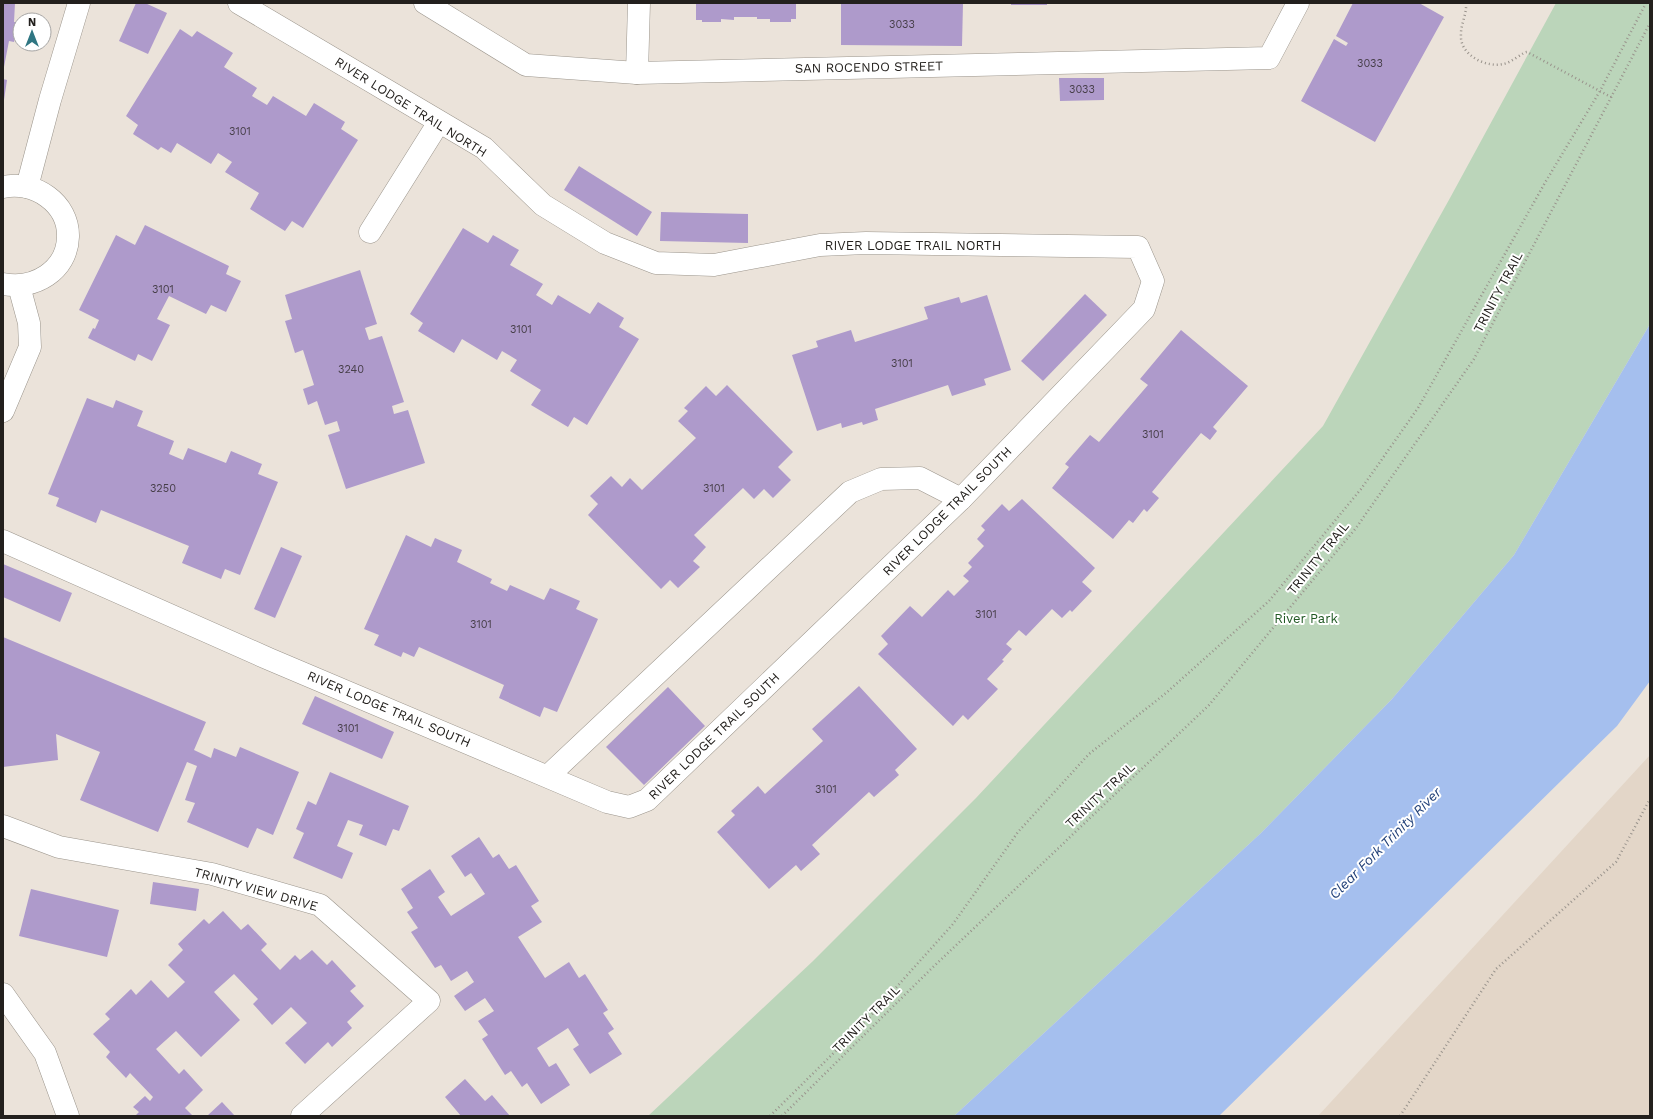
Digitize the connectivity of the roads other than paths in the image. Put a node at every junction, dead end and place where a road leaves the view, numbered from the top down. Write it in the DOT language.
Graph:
graph roads {
  1 [pos="79,3"];
  2 [pos="239,3"];
  3 [pos="425,3"];
  4 [pos="639,3"];
  5 [pos="1298,3"];
  6 [pos="637,73"];
  7 [pos="439,122"];
  8 [pos="3,187"];
  9 [pos="27,187"];
  10 [pos="370,232"];
  11 [pos="1138,247"];
  12 [pos="11,285"];
  13 [pos="3,412"];
  14 [pos="961,498"];
  15 [pos="3,541"];
  16 [pos="548,776"];
  17 [pos="3,826"];
  18 [pos="3,994"];
  19 [pos="68,1116"];
  20 [pos="302,1116"];
  1 -- 9 [label="lane"];
  2 -- 7 [label="lane, RIVER LODGE TRAIL NORTH"];
  3 -- 6 [label="lane, SAN ROCENDO STREET"];
  4 -- 6 [label="lane"];
  5 -- 6 [label="lane, SAN ROCENDO STREET"];
  7 -- 10 [label="lane"];
  7 -- 11 [label="lane, RIVER LODGE TRAIL NORTH"];
  8 -- 9 [label="lane"];
  9 -- 12 [label="lane"];
  11 -- 14 [label="lane, RIVER LODGE TRAIL SOUTH"];
  12 -- 13 [label="lane"];
  14 -- 16 [label="lane"];
  14 -- 16 [label="lane, RIVER LODGE TRAIL SOUTH"];
  15 -- 16 [label="lane, RIVER LODGE TRAIL SOUTH"];
  17 -- 20 [label="lane, TRINITY VIEW DRIVE"];
  18 -- 19 [label="lane"];
}
